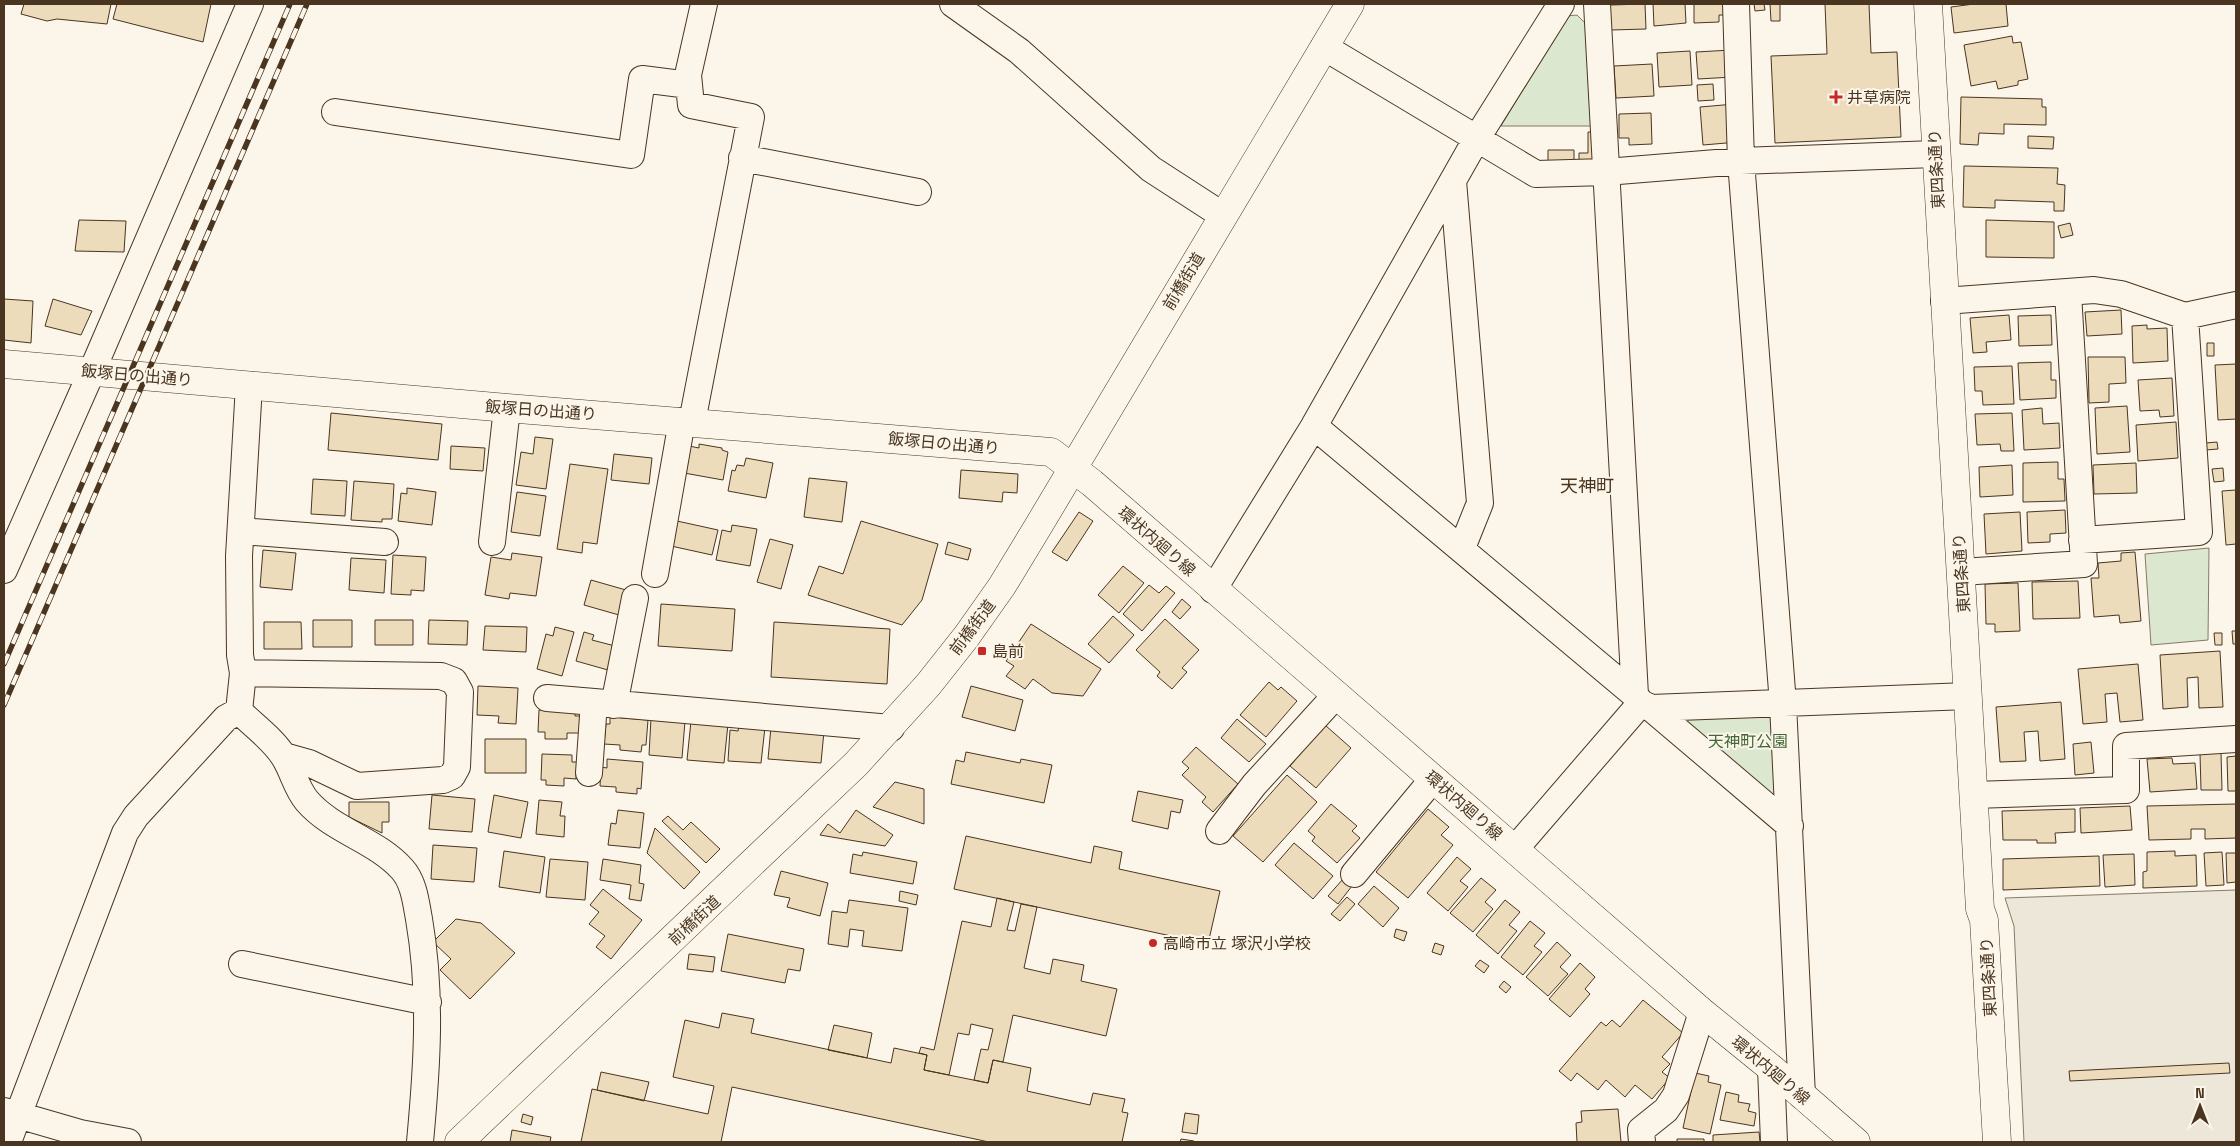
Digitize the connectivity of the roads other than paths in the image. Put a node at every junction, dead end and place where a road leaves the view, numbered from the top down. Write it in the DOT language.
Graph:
graph roads {
  1 [pos="250,4"];
  2 [pos="704,4"];
  3 [pos="953,4"];
  4 [pos="1350,4"];
  5 [pos="1561,4"];
  6 [pos="1596,4"];
  7 [pos="1736,4"];
  8 [pos="1928,4"];
  9 [pos="1324,47"];
  10 [pos="689,85"];
  11 [pos="335,112"];
  12 [pos="1478,138"];
  13 [pos="1935,154"];
  14 [pos="742,158"];
  15 [pos="1741,161"];
  16 [pos="1606,172"];
  17 [pos="1453,181"];
  18 [pos="918,192"];
  19 [pos="1222,215"];
  20 [pos="2068,293"];
  21 [pos="1944,301"];
  22 [pos="2236,305"];
  23 [pos="2185,316"];
  24 [pos="4,364"];
  25 [pos="92,371"];
  26 [pos="250,385"];
  27 [pos="507,408"];
  28 [pos="687,421"];
  29 [pos="1314,426"];
  30 [pos="1072,469"];
  31 [pos="241,531"];
  32 [pos="2082,540"];
  33 [pos="385,542"];
  34 [pos="492,542"];
  35 [pos="1462,548"];
  36 [pos="4,570"];
  37 [pos="1961,572"];
  38 [pos="654,574"];
  39 [pos="1213,590"];
  40 [pos="635,598"];
  41 [pos="243,673"];
  42 [pos="1336,695"];
  43 [pos="1968,696"];
  44 [pos="547,698"];
  45 [pos="1642,702"];
  46 [pos="604,704"];
  47 [pos="1783,704"];
  48 [pos="239,711"];
  49 [pos="891,728"];
  50 [pos="2236,739"];
  51 [pos="284,756"];
  52 [pos="589,774"];
  53 [pos="1433,779"];
  54 [pos="1974,795"];
  55 [pos="1790,826"];
  56 [pos="1219,831"];
  57 [pos="1515,849"];
  58 [pos="1354,874"];
  59 [pos="242,964"];
  60 [pos="428,1002"];
  61 [pos="1702,1012"];
  62 [pos="1771,1068"];
  63 [pos="1802,1096"];
  64 [pos="11,1113"];
  65 [pos="8,1142"];
  66 [pos="128,1142"];
  67 [pos="420,1142"];
  68 [pos="458,1142"];
  69 [pos="1642,1142"];
  70 [pos="1774,1142"];
  71 [pos="1856,1142"];
  72 [pos="1997,1142"];
  1 -- 25 [label="street"];
  2 -- 10 [label="street"];
  3 -- 19 [label="street"];
  4 -- 9 [label="street, 前橋街道"];
  5 -- 12 [label="street"];
  6 -- 16 [label="street"];
  7 -- 15 [label="street"];
  8 -- 13 [label="street, 東四条通り"];
  9 -- 12 [label="street"];
  9 -- 19 [label="street, 前橋街道"];
  10 -- 11 [label="street"];
  10 -- 14 [label="street"];
  12 -- 16 [label="street"];
  12 -- 17 [label="street"];
  13 -- 15 [label="street"];
  13 -- 21 [label="street, 東四条通り"];
  14 -- 18 [label="street"];
  14 -- 28 [label="street"];
  15 -- 16 [label="street"];
  15 -- 47 [label="street"];
  16 -- 45 [label="street"];
  17 -- 29 [label="street"];
  17 -- 35 [label="street"];
  19 -- 30 [label="street, 前橋街道"];
  20 -- 21 [label="street"];
  20 -- 23 [label="street"];
  20 -- 32 [label="street"];
  21 -- 37 [label="street, 東四条通り"];
  22 -- 23 [label="street"];
  23 -- 32 [label="street"];
  24 -- 25 [label="street, 飯塚日の出通り"];
  25 -- 26 [label="street, 飯塚日の出通り"];
  25 -- 36 [label="street"];
  26 -- 27 [label="street, 飯塚日の出通り"];
  26 -- 31 [label="street"];
  27 -- 28 [label="street, 飯塚日の出通り"];
  27 -- 34 [label="street"];
  28 -- 30 [label="street, 飯塚日の出通り"];
  28 -- 38 [label="street"];
  29 -- 35 [label="street"];
  29 -- 39 [label="street"];
  30 -- 39 [label="street, 環状内廻り線"];
  30 -- 49 [label="street, 前橋街道"];
  31 -- 33 [label="street"];
  31 -- 41 [label="street"];
  32 -- 37 [label="street"];
  35 -- 45 [label="street"];
  37 -- 43 [label="street, 東四条通り"];
  39 -- 42 [label="street, 環状内廻り線"];
  40 -- 46 [label="street"];
  41 -- 48 [label="street"];
  41 -- 51 [label="street"];
  42 -- 53 [label="street, 環状内廻り線"];
  42 -- 56 [label="street"];
  43 -- 47 [label="street"];
  43 -- 54 [label="street, 東四条通り"];
  44 -- 46 [label="street"];
  45 -- 47 [label="street"];
  45 -- 55 [label="street"];
  45 -- 57 [label="street"];
  46 -- 49 [label="street"];
  46 -- 52 [label="street"];
  47 -- 55 [label="street"];
  48 -- 51 [label="street"];
  48 -- 64 [label="street"];
  49 -- 68 [label="street, 前橋街道"];
  50 -- 54 [label="street"];
  51 -- 60 [label="street"];
  53 -- 57 [label="street, 環状内廻り線"];
  53 -- 58 [label="street"];
  54 -- 72 [label="street, 東四条通り"];
  55 -- 63 [label="street"];
  57 -- 61 [label="street, 環状内廻り線"];
  59 -- 60 [label="street"];
  60 -- 67 [label="street"];
  61 -- 62 [label="street, 環状内廻り線"];
  61 -- 69 [label="street"];
  62 -- 63 [label="street, 環状内廻り線"];
  62 -- 70 [label="street"];
  63 -- 71 [label="street, 環状内廻り線"];
  64 -- 65 [label="street"];
  64 -- 66 [label="street"];
}
